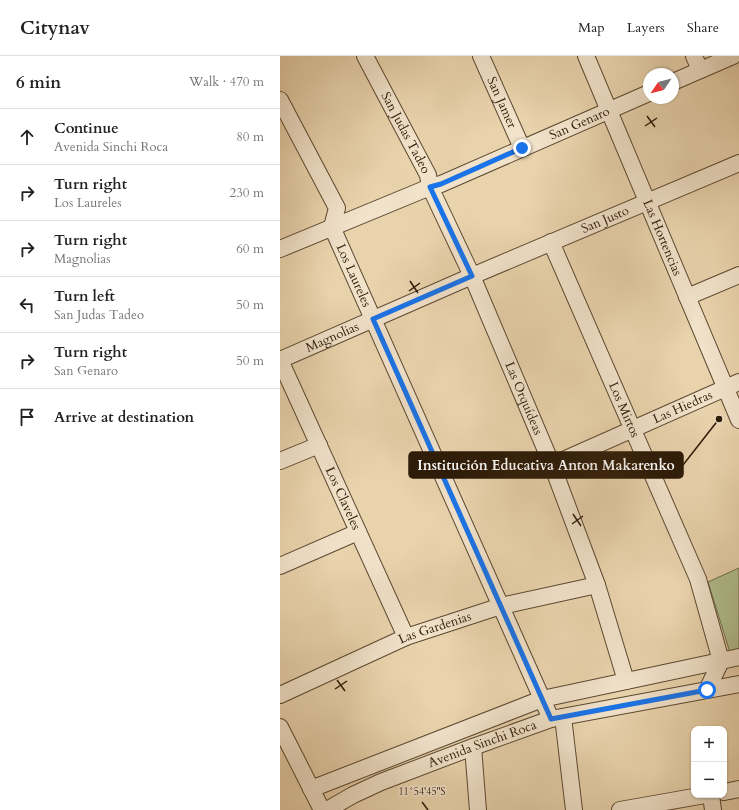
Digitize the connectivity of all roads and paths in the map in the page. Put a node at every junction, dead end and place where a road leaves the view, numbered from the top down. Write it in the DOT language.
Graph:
graph roads {
  1 [pos="365,56"];
  2 [pos="481,56"];
  3 [pos="586,56"];
  4 [pos="733,56"];
  5 [pos="697,63"];
  6 [pos="679,77"];
  7 [pos="643,96"];
  8 [pos="280,100"];
  9 [pos="609,110"];
  10 [pos="522,148"];
  11 [pos="739,163"];
  12 [pos="430,187"];
  13 [pos="647,202"];
  14 [pos="332,227"];
  15 [pos="551,242"];
  16 [pos="280,249"];
  17 [pos="739,275"];
  18 [pos="472,276"];
  19 [pos="687,296"];
  20 [pos="373,319"];
  21 [pos="280,360"];
  22 [pos="732,385"];
  23 [pos="739,420"];
  24 [pos="633,429"];
  25 [pos="319,445"];
  26 [pos="280,461"];
  27 [pos="552,465"];
  28 [pos="358,532"];
  29 [pos="280,566"];
  30 [pos="597,586"];
  31 [pos="501,606"];
  32 [pos="406,637"];
  33 [pos="739,657"];
  34 [pos="721,661"];
  35 [pos="626,681"];
  36 [pos="739,684"];
  37 [pos="707,690"];
  38 [pos="280,695"];
  39 [pos="542,699"];
  40 [pos="557,718"];
  41 [pos="482,722"];
  42 [pos="280,727"];
  43 [pos="489,741"];
  44 [pos="473,747"];
  45 [pos="375,764"];
  46 [pos="381,782"];
  47 [pos="311,789"];
  48 [pos="739,789"];
  49 [pos="727,791"];
  50 [pos="691,797"];
  51 [pos="711,798"];
  52 [pos="322,810"];
  53 [pos="327,810"];
  54 [pos="478,810"];
  55 [pos="574,810"];
  56 [pos="620,810"];
  57 [pos="713,810"];
  1 -- 12 [label="street, San Judas Tadeo"];
  2 -- 10 [label="street, San Jamer"];
  3 -- 9 [label="street, Las Hortencias"];
  4 -- 5 [label="street"];
  5 -- 6 [label="street"];
  7 -- 9 [label="street, San Genaro"];
  8 -- 14 [label="street"];
  9 -- 10 [label="street, San Genaro"];
  9 -- 13 [label="street, Las Hortencias"];
  10 -- 12 [label="street, San Genaro"];
  11 -- 13 [label="street, San Justo"];
  12 -- 14 [label="street, San Genaro"];
  12 -- 18 [label="street, San Judas Tadeo"];
  13 -- 15 [label="street, San Justo"];
  13 -- 19 [label="street, Las Hortencias"];
  14 -- 16 [label="street, San Genaro"];
  14 -- 20 [label="street, Los Laureles"];
  15 -- 18 [label="street, San Justo"];
  15 -- 24 [label="street, Los Mirtos"];
  17 -- 19 [label="street"];
  18 -- 20 [label="street, Magnolias"];
  18 -- 27 [label="street, Las Orquídeas"];
  19 -- 22 [label="street, Las Hortencias"];
  20 -- 21 [label="street, Magnolias"];
  20 -- 31 [label="street, Los Laureles"];
  21 -- 25 [label="street, Los Claveles"];
  22 -- 23 [label="street, Las Hortencias"];
  22 -- 24 [label="street, Las Hiedras"];
  24 -- 27 [label="street, Las Hiedras"];
  24 -- 34 [label="street, Los Mirtos"];
  25 -- 26 [label="street"];
  25 -- 28 [label="street, Los Claveles"];
  27 -- 30 [label="street, Las Orquídeas"];
  28 -- 29 [label="street"];
  28 -- 32 [label="street, Los Claveles"];
  30 -- 31 [label="street, Las Gardenias"];
  30 -- 35 [label="street, Las Orquídeas"];
  31 -- 32 [label="street, Las Gardenias"];
  31 -- 39 [label="street, Los Laureles"];
  32 -- 38 [label="street, Las Gardenias"];
  33 -- 34 [label="street"];
  34 -- 35 [label="street"];
  34 -- 37 [label="street"];
  35 -- 39 [label="street"];
  36 -- 37 [label="street, Avenida Sinchi Roca"];
  37 -- 40 [label="street, Avenida Sinchi Roca"];
  39 -- 40 [label="street, Los Laureles"];
  39 -- 41 [label="street"];
  40 -- 43 [label="street, Avenida Sinchi Roca"];
  40 -- 55 [label="street, Los Laureles"];
  41 -- 43 [label="street"];
  41 -- 45 [label="street"];
  42 -- 47 [label="street"];
  43 -- 44 [label="street, Avenida Sinchi Roca"];
  44 -- 46 [label="street, Avenida Sinchi Roca"];
  44 -- 54 [label="street"];
  45 -- 46 [label="street"];
  45 -- 47 [label="street"];
  46 -- 53 [label="street, Avenida Sinchi Roca"];
  47 -- 52 [label="street"];
  48 -- 49 [label="street"];
  50 -- 56 [label="street"];
  51 -- 57 [label="street"];
}
